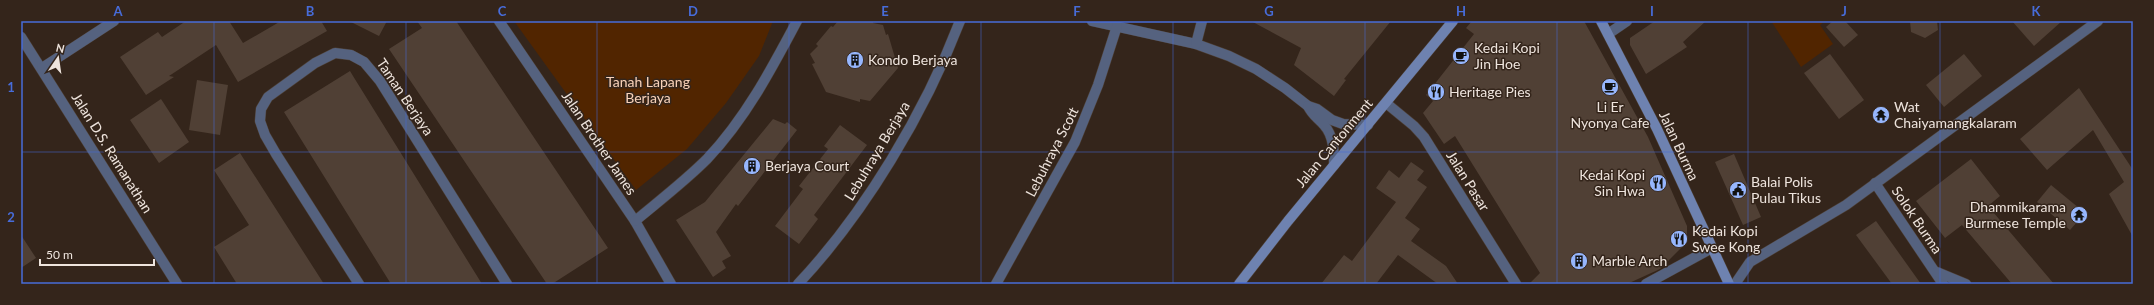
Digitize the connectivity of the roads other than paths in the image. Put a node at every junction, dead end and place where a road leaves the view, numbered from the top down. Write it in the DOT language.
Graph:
graph roads {
  1 [pos="114,21"];
  2 [pos="499,21"];
  3 [pos="797,21"];
  4 [pos="960,21"];
  5 [pos="1092,21"];
  6 [pos="1202,21"];
  7 [pos="1453,21"];
  8 [pos="1601,21"];
  9 [pos="1627,21"];
  10 [pos="2098,21"];
  11 [pos="1117,26"];
  12 [pos="1608,34"];
  13 [pos="21,38"];
  14 [pos="1196,44"];
  15 [pos="42,68"];
  16 [pos="1386,103"];
  17 [pos="1308,106"];
  18 [pos="1368,124"];
  19 [pos="1334,165"];
  20 [pos="1876,183"];
  21 [pos="634,221"];
  22 [pos="1712,248"];
  23 [pos="1936,272"];
  24 [pos="177,284"];
  25 [pos="359,284"];
  26 [pos="507,284"];
  27 [pos="671,284"];
  28 [pos="798,284"];
  29 [pos="996,284"];
  30 [pos="1239,284"];
  31 [pos="1516,284"];
  32 [pos="1646,284"];
  33 [pos="1729,284"];
  34 [pos="1735,284"];
  35 [pos="1943,284"];
  36 [pos="1966,284"];
  1 -- 15 [label="street"];
  2 -- 21 [label="street, Jalan Brother James"];
  3 -- 21 [label="street"];
  4 -- 28 [label="street, Lebuhraya Berjaya"];
  5 -- 11 [label="street"];
  6 -- 14 [label="street"];
  7 -- 16 [label="main road, Jalan Cantonment"];
  8 -- 12 [label="main road, Jalan Burma"];
  9 -- 12 [label="street"];
  10 -- 20 [label="street"];
  11 -- 14 [label="street"];
  11 -- 29 [label="street, Lebuhraya Scott"];
  12 -- 22 [label="main road, Jalan Burma"];
  13 -- 15 [label="street, Jalan D.S. Ramanathan"];
  14 -- 17 [label="street"];
  15 -- 24 [label="street, Jalan D.S. Ramanathan"];
  16 -- 18 [label="main road, Jalan Cantonment"];
  16 -- 31 [label="street, Jalan Pasar"];
  17 -- 18 [label="street"];
  17 -- 19 [label="street"];
  18 -- 19 [label="main road, Jalan Cantonment"];
  19 -- 30 [label="main road, Jalan Cantonment"];
  20 -- 23 [label="street, Solok Burma"];
  20 -- 34 [label="street"];
  21 -- 27 [label="street, Jalan Brother James"];
  22 -- 32 [label="street"];
  22 -- 33 [label="main road, Jalan Burma"];
  23 -- 35 [label="street, Solok Burma"];
  23 -- 36 [label="street, Solok Burma"];
  25 -- 26 [label="street, Taman Berjaya"];
}
